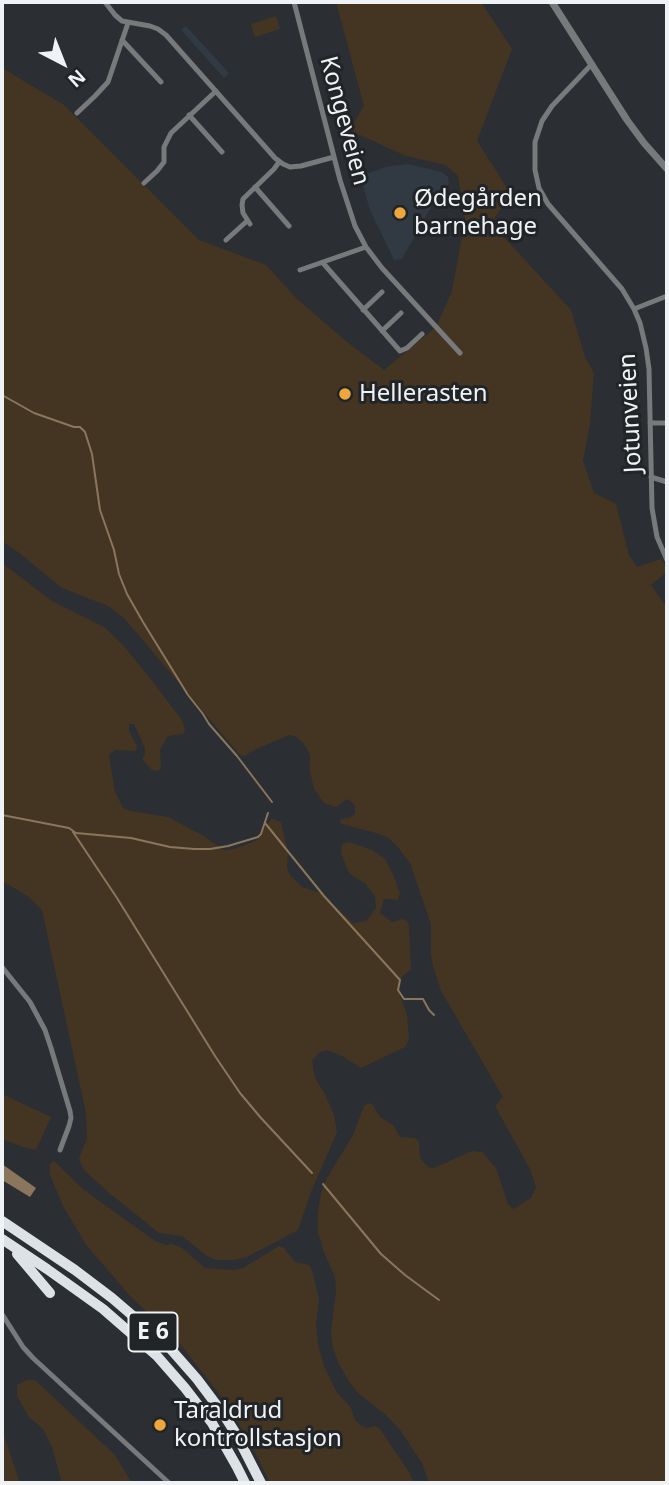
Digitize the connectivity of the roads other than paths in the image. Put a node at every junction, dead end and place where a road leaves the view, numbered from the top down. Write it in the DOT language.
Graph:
graph roads {
  1 [pos="104,2"];
  2 [pos="294,2"];
  3 [pos="552,2"];
  4 [pos="128,23"];
  5 [pos="122,40"];
  6 [pos="591,65"];
  7 [pos="161,82"];
  8 [pos="216,92"];
  9 [pos="77,113"];
  10 [pos="189,115"];
  11 [pos="222,152"];
  12 [pos="334,157"];
  13 [pos="164,160"];
  14 [pos="279,162"];
  15 [pos="173,164"];
  16 [pos="667,169"];
  17 [pos="144,183"];
  18 [pos="255,187"];
  19 [pos="289,226"];
  20 [pos="226,240"];
  21 [pos="366,247"];
  22 [pos="323,263"];
  23 [pos="300,270"];
  24 [pos="382,292"];
  25 [pos="667,296"];
  26 [pos="634,309"];
  27 [pos="363,310"];
  28 [pos="401,313"];
  29 [pos="382,331"];
  30 [pos="422,334"];
  31 [pos="460,354"];
  32 [pos="650,423"];
  33 [pos="667,423"];
  34 [pos="651,477"];
  35 [pos="667,482"];
  36 [pos="667,560"];
  37 [pos="2,967"];
  38 [pos="60,1150"];
  39 [pos="2,1221"];
  40 [pos="3,1239"];
  41 [pos="50,1293"];
  42 [pos="2,1314"];
  43 [pos="169,1483"];
  44 [pos="245,1483"];
  45 [pos="261,1483"];
  1 -- 4 [label="street"];
  2 -- 12 [label="street, Kongeveien"];
  3 -- 6 [label="street"];
  4 -- 5 [label="street"];
  4 -- 8 [label="street"];
  5 -- 7 [label="street"];
  5 -- 9 [label="street"];
  6 -- 16 [label="street"];
  6 -- 26 [label="street, Jotunveien"];
  8 -- 10 [label="street"];
  8 -- 14 [label="street"];
  10 -- 11 [label="street"];
  10 -- 13 [label="street"];
  12 -- 14 [label="street"];
  12 -- 21 [label="street, Kongeveien"];
  13 -- 15 [label="street"];
  13 -- 17 [label="street"];
  14 -- 18 [label="street"];
  18 -- 19 [label="street"];
  18 -- 20 [label="street"];
  21 -- 22 [label="street"];
  21 -- 31 [label="street, Kongeveien"];
  22 -- 23 [label="street"];
  22 -- 27 [label="street"];
  24 -- 27 [label="street"];
  25 -- 26 [label="street"];
  26 -- 32 [label="street, Jotunveien"];
  27 -- 29 [label="street"];
  28 -- 29 [label="street"];
  29 -- 30 [label="street"];
  32 -- 33 [label="street"];
  32 -- 34 [label="street, Jotunveien"];
  34 -- 35 [label="street"];
  34 -- 36 [label="street, Jotunveien"];
  37 -- 38 [label="street"];
  39 -- 45 [label="highway, E 6"];
  40 -- 41 [label="highway, E 6"];
  40 -- 44 [label="highway, E 6"];
  42 -- 43 [label="street"];
}
